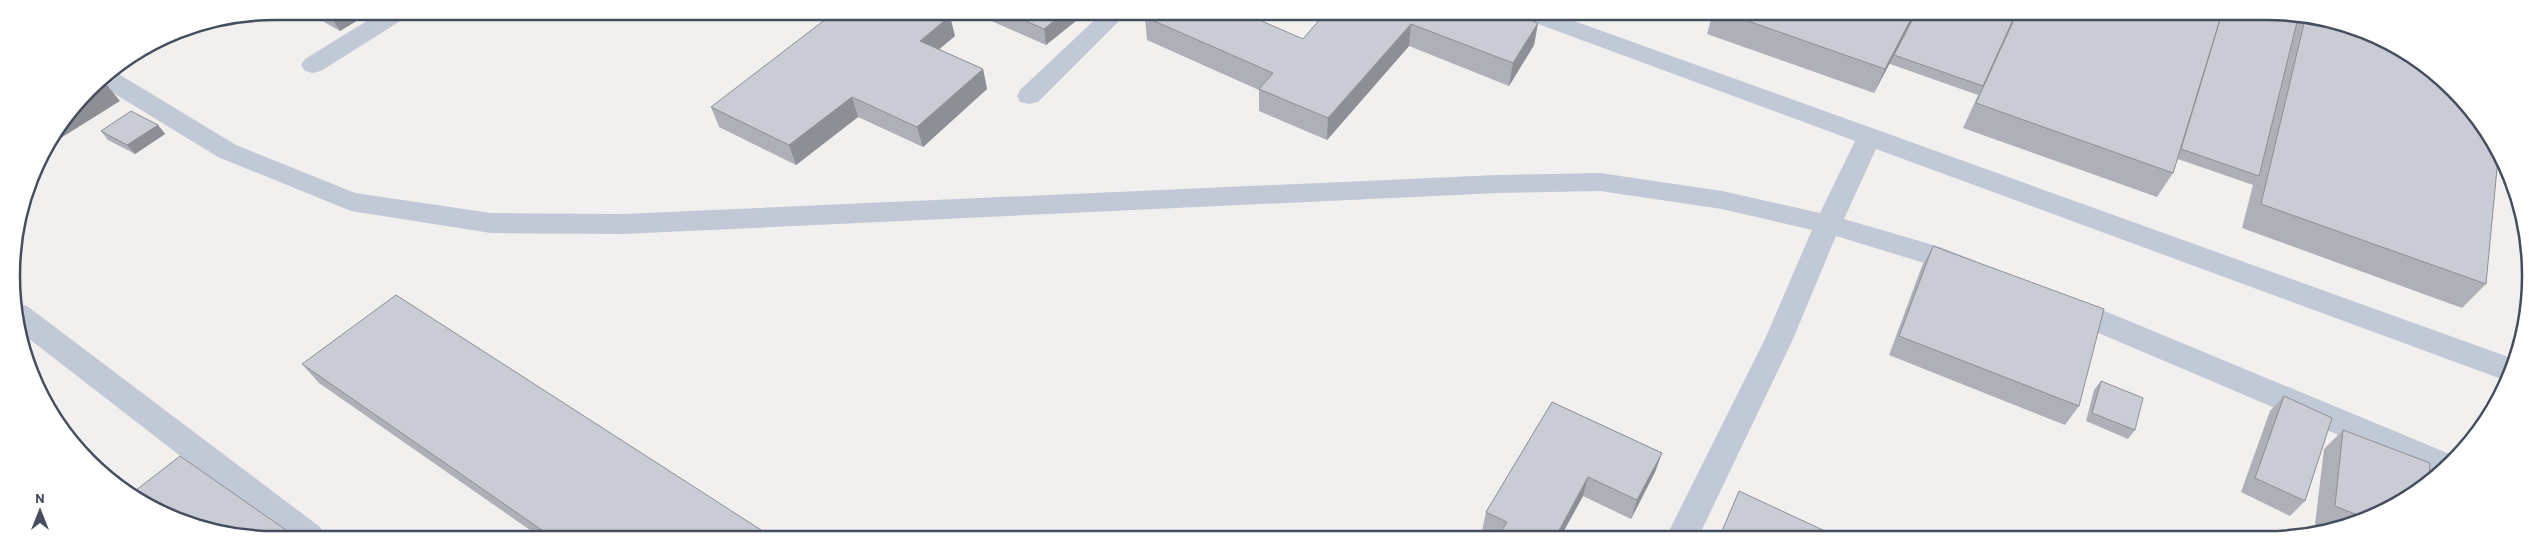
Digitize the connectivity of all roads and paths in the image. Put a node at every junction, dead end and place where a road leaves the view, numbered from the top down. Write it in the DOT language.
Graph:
graph roads {
  1 [pos="386,20"];
  2 [pos="1109,20"];
  3 [pos="1549,20"];
  4 [pos="313,65"];
  5 [pos="110,81"];
  6 [pos="1029,96"];
  7 [pos="1869,137"];
  8 [pos="1828,224"];
  9 [pos="1984,275"];
  10 [pos="2047,300"];
  11 [pos="24,319"];
  12 [pos="2505,368"];
  13 [pos="2439,464"];
  14 [pos="300,531"];
  15 [pos="1685,531"];
  1 -- 4 [label="lane"];
  2 -- 6 [label="lane"];
  3 -- 7 [label="lane"];
  5 -- 8 [label="lane"];
  7 -- 8 [label="lane"];
  7 -- 12 [label="lane"];
  8 -- 9 [label="lane"];
  8 -- 15 [label="lane"];
  10 -- 13 [label="lane"];
  11 -- 14 [label="lane"];
}
